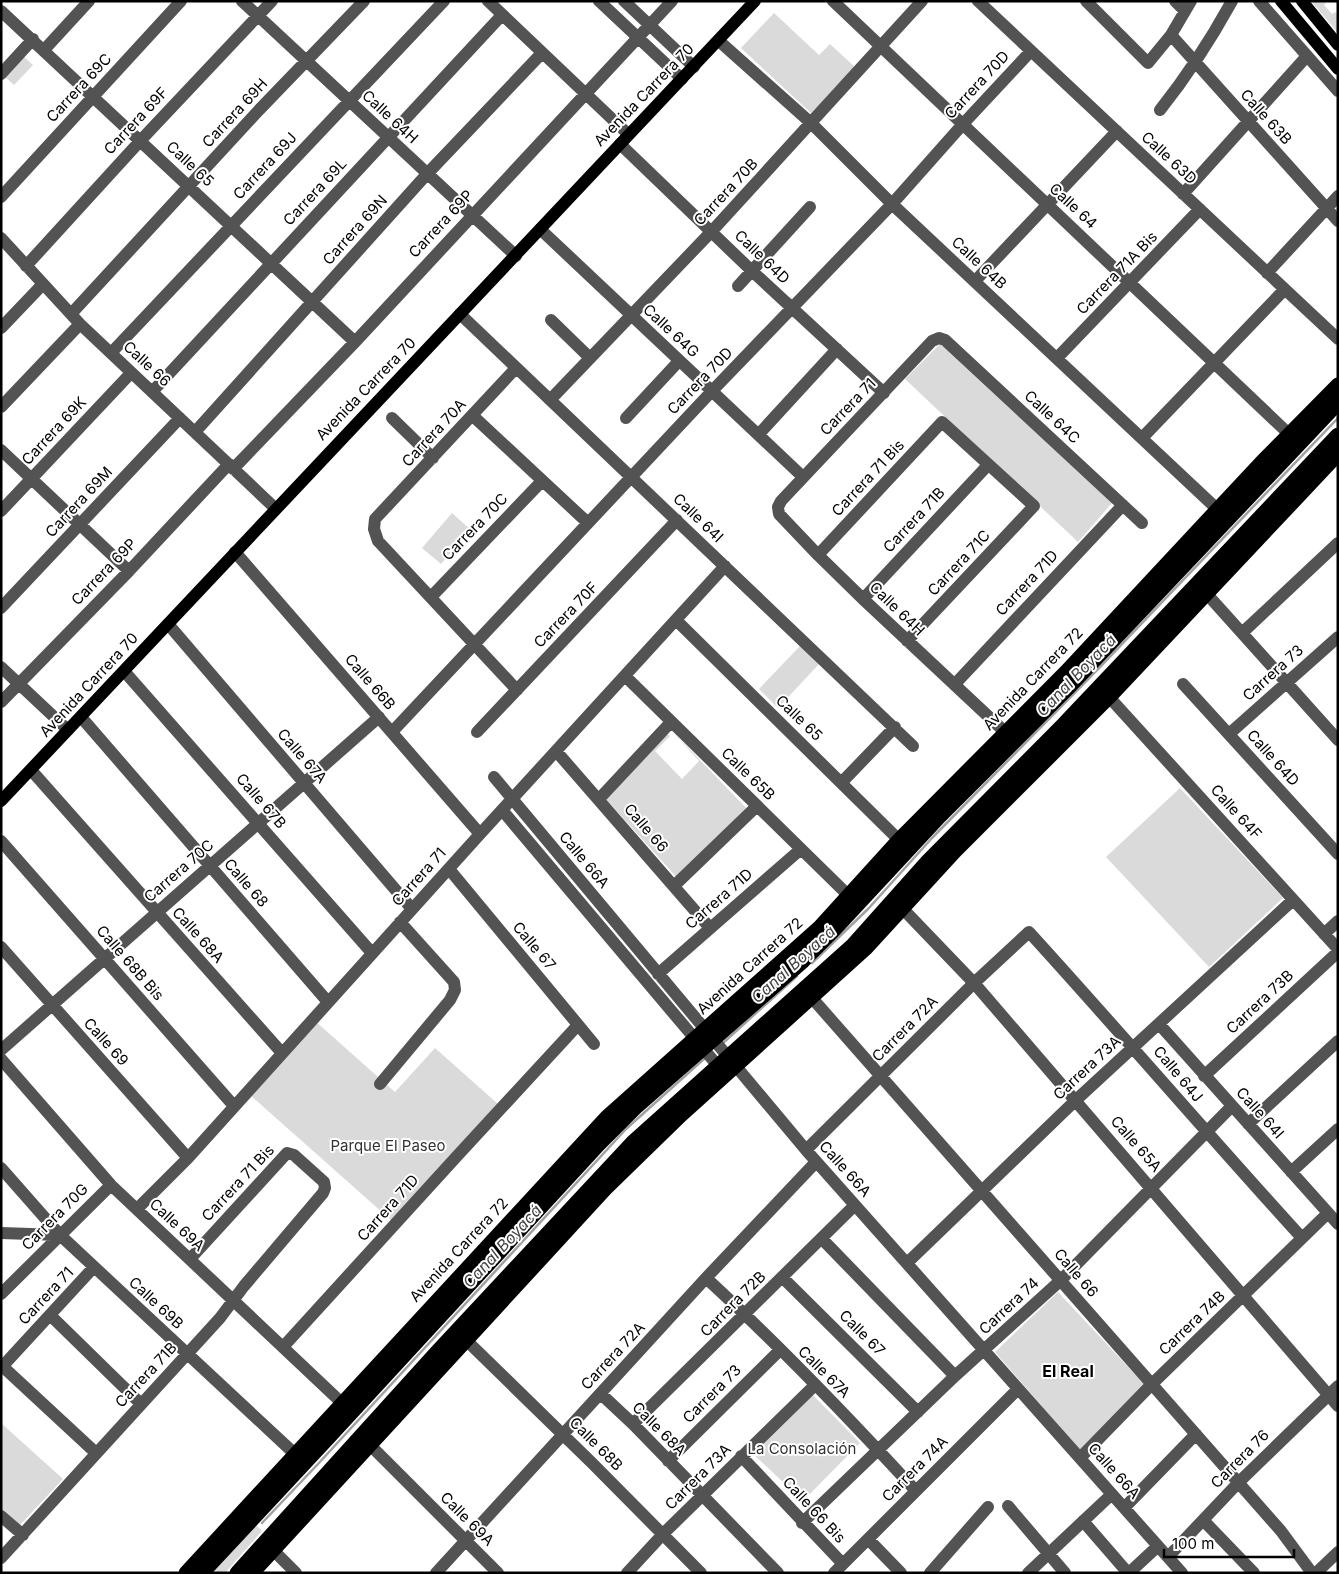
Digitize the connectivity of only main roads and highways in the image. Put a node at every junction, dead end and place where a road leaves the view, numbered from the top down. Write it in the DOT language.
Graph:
graph roads {
  1 [pos="755,1"];
  2 [pos="1281,1"];
  3 [pos="1302,1"];
  4 [pos="1338,44"];
  5 [pos="1338,69"];
  6 [pos="1338,385"];
  7 [pos="1338,403"];
  8 [pos="1338,435"];
  9 [pos="1338,454"];
  10 [pos="1324,468"];
  11 [pos="1290,484"];
  12 [pos="1249,528"];
  13 [pos="1242,554"];
  14 [pos="1121,613"];
  15 [pos="1117,636"];
  16 [pos="1022,785"];
  17 [pos="969,787"];
  18 [pos="998,790"];
  19 [pos="945,793"];
  20 [pos="1,801"];
  21 [pos="962,826"];
  22 [pos="955,851"];
  23 [pos="715,1052"];
  24 [pos="510,1241"];
  25 [pos="487,1246"];
  26 [pos="296,1455"];
  27 [pos="328,1471"];
  28 [pos="288,1481"];
  29 [pos="315,1505"];
  30 [pos="186,1573"];
  31 [pos="202,1573"];
  32 [pos="237,1573"];
  33 [pos="252,1573"];
  1 -- 20 [label="main road, Avenida Carrera 70"];
  2 -- 5 [label="main road"];
  3 -- 4 [label="main road"];
  6 -- 14 [label="highway, Avenida Carrera 72"];
  7 -- 15 [label="highway, Avenida Carrera 72"];
  8 -- 11 [label="highway, Avenida Carrera 72"];
  9 -- 10 [label="highway, Avenida Carrera 72"];
  10 -- 11 [label="highway"];
  10 -- 13 [label="highway, Avenida Carrera 72"];
  11 -- 12 [label="highway, Avenida Carrera 72"];
  12 -- 13 [label="highway"];
  12 -- 18 [label="highway, Avenida Carrera 72"];
  13 -- 16 [label="highway, Avenida Carrera 72"];
  14 -- 15 [label="highway"];
  14 -- 19 [label="highway, Avenida Carrera 72"];
  15 -- 17 [label="highway, Avenida Carrera 72"];
  16 -- 18 [label="highway"];
  16 -- 22 [label="highway, Avenida Carrera 72"];
  17 -- 19 [label="highway"];
  17 -- 23 [label="highway, Avenida Carrera 72"];
  18 -- 21 [label="highway, Avenida Carrera 72"];
  19 -- 23 [label="highway, Avenida Carrera 72"];
  21 -- 22 [label="highway"];
  21 -- 23 [label="highway, Avenida Carrera 72"];
  22 -- 23 [label="highway, Avenida Carrera 72"];
  23 -- 24 [label="highway, Avenida Carrera 72"];
  23 -- 25 [label="highway, Avenida Carrera 72"];
  23 -- 27 [label="highway, Avenida Carrera 72"];
  23 -- 29 [label="highway, Avenida Carrera 72"];
  24 -- 25 [label="highway"];
  24 -- 28 [label="highway, Avenida Carrera 72"];
  25 -- 26 [label="highway, Avenida Carrera 72"];
  26 -- 28 [label="highway"];
  26 -- 30 [label="highway, Avenida Carrera 72"];
  27 -- 29 [label="highway"];
  27 -- 32 [label="highway, Avenida Carrera 72"];
  28 -- 31 [label="highway, Avenida Carrera 72"];
  29 -- 33 [label="highway, Avenida Carrera 72"];
}
